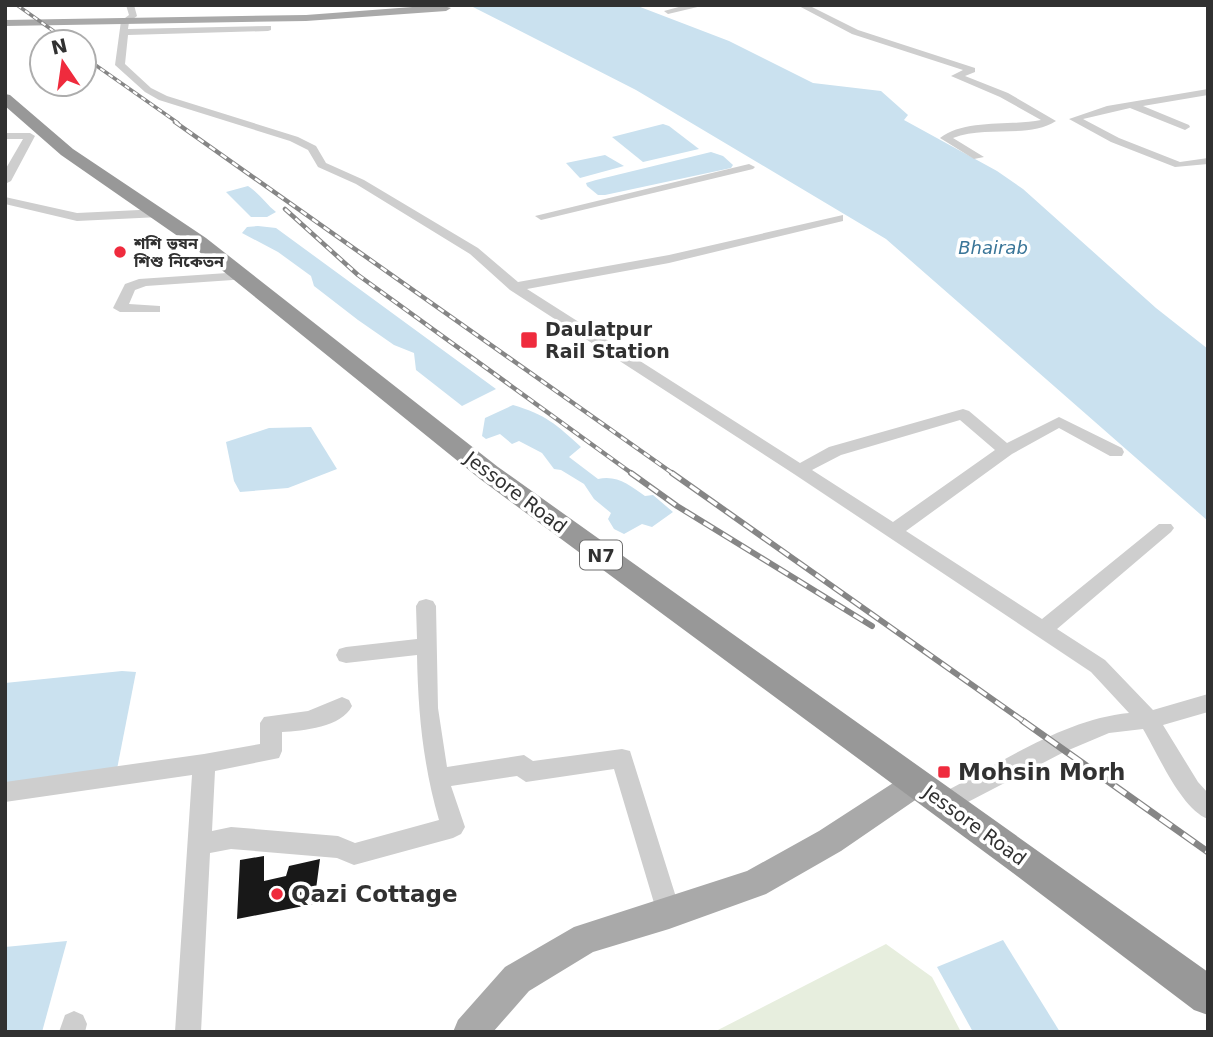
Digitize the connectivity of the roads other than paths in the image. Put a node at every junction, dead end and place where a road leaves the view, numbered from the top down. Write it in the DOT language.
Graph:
graph roads {
  1 [pos="702,5"];
  2 [pos="802,5"];
  3 [pos="446,8"];
  4 [pos="668,11"];
  5 [pos="126,19"];
  6 [pos="5,23"];
  7 [pos="268,28"];
  8 [pos="5,91"];
  9 [pos="1208,92"];
  10 [pos="5,98"];
  11 [pos="1128,104"];
  12 [pos="1185,127"];
  13 [pos="5,136"];
  14 [pos="978,157"];
  15 [pos="1208,161"];
  16 [pos="749,167"];
  17 [pos="5,181"];
  18 [pos="9,204"];
  19 [pos="160,213"];
  20 [pos="541,216"];
  21 [pos="839,218"];
  22 [pos="242,276"];
  23 [pos="515,287"];
  24 [pos="155,309"];
  25 [pos="1006,450"];
  26 [pos="1116,452"];
  27 [pos="800,470"];
  28 [pos="1165,528"];
  29 [pos="893,531"];
  30 [pos="426,606"];
  31 [pos="1041,631"];
  32 [pos="427,646"];
  33 [pos="346,655"];
  34 [pos="1208,703"];
  35 [pos="342,706"];
  36 [pos="1149,720"];
  37 [pos="204,764"];
  38 [pos="438,778"];
  39 [pos="917,783"];
  40 [pos="5,792"];
  41 [pos="958,796"];
  42 [pos="1208,809"];
  43 [pos="198,845"];
  44 [pos="669,913"];
  45 [pos="1208,982"];
  46 [pos="1208,996"];
  47 [pos="188,1032"];
  48 [pos="470,1032"];
  1 -- 4 [label="street"];
  2 -- 14 [label="street"];
  3 -- 5 [label="main road"];
  5 -- 6 [label="main road"];
  5 -- 7 [label="street"];
  5 -- 23 [label="street"];
  8 -- 41 [label="highway, Jessore Road / N7"];
  9 -- 11 [label="street"];
  10 -- 19 [label="highway, Jessore Road / N7"];
  11 -- 12 [label="street"];
  11 -- 15 [label="street"];
  13 -- 17 [label="street"];
  16 -- 20 [label="street"];
  18 -- 19 [label="street"];
  19 -- 22 [label="highway, Jessore Road / N7"];
  21 -- 23 [label="street"];
  22 -- 24 [label="street"];
  22 -- 39 [label="highway, Jessore Road / N7"];
  23 -- 27 [label="street"];
  25 -- 26 [label="street"];
  25 -- 27 [label="street"];
  25 -- 29 [label="street"];
  27 -- 29 [label="street"];
  28 -- 31 [label="street"];
  29 -- 31 [label="street"];
  30 -- 32 [label="street"];
  31 -- 36 [label="street"];
  32 -- 33 [label="street"];
  32 -- 38 [label="street"];
  34 -- 36 [label="street"];
  35 -- 37 [label="street"];
  36 -- 41 [label="street"];
  36 -- 42 [label="street"];
  37 -- 40 [label="street"];
  37 -- 43 [label="street"];
  38 -- 43 [label="street"];
  38 -- 44 [label="street"];
  39 -- 44 [label="main road"];
  39 -- 46 [label="highway, Jessore Road / N7"];
  41 -- 45 [label="highway, Jessore Road / N7"];
  43 -- 47 [label="street"];
  44 -- 48 [label="main road"];
}
